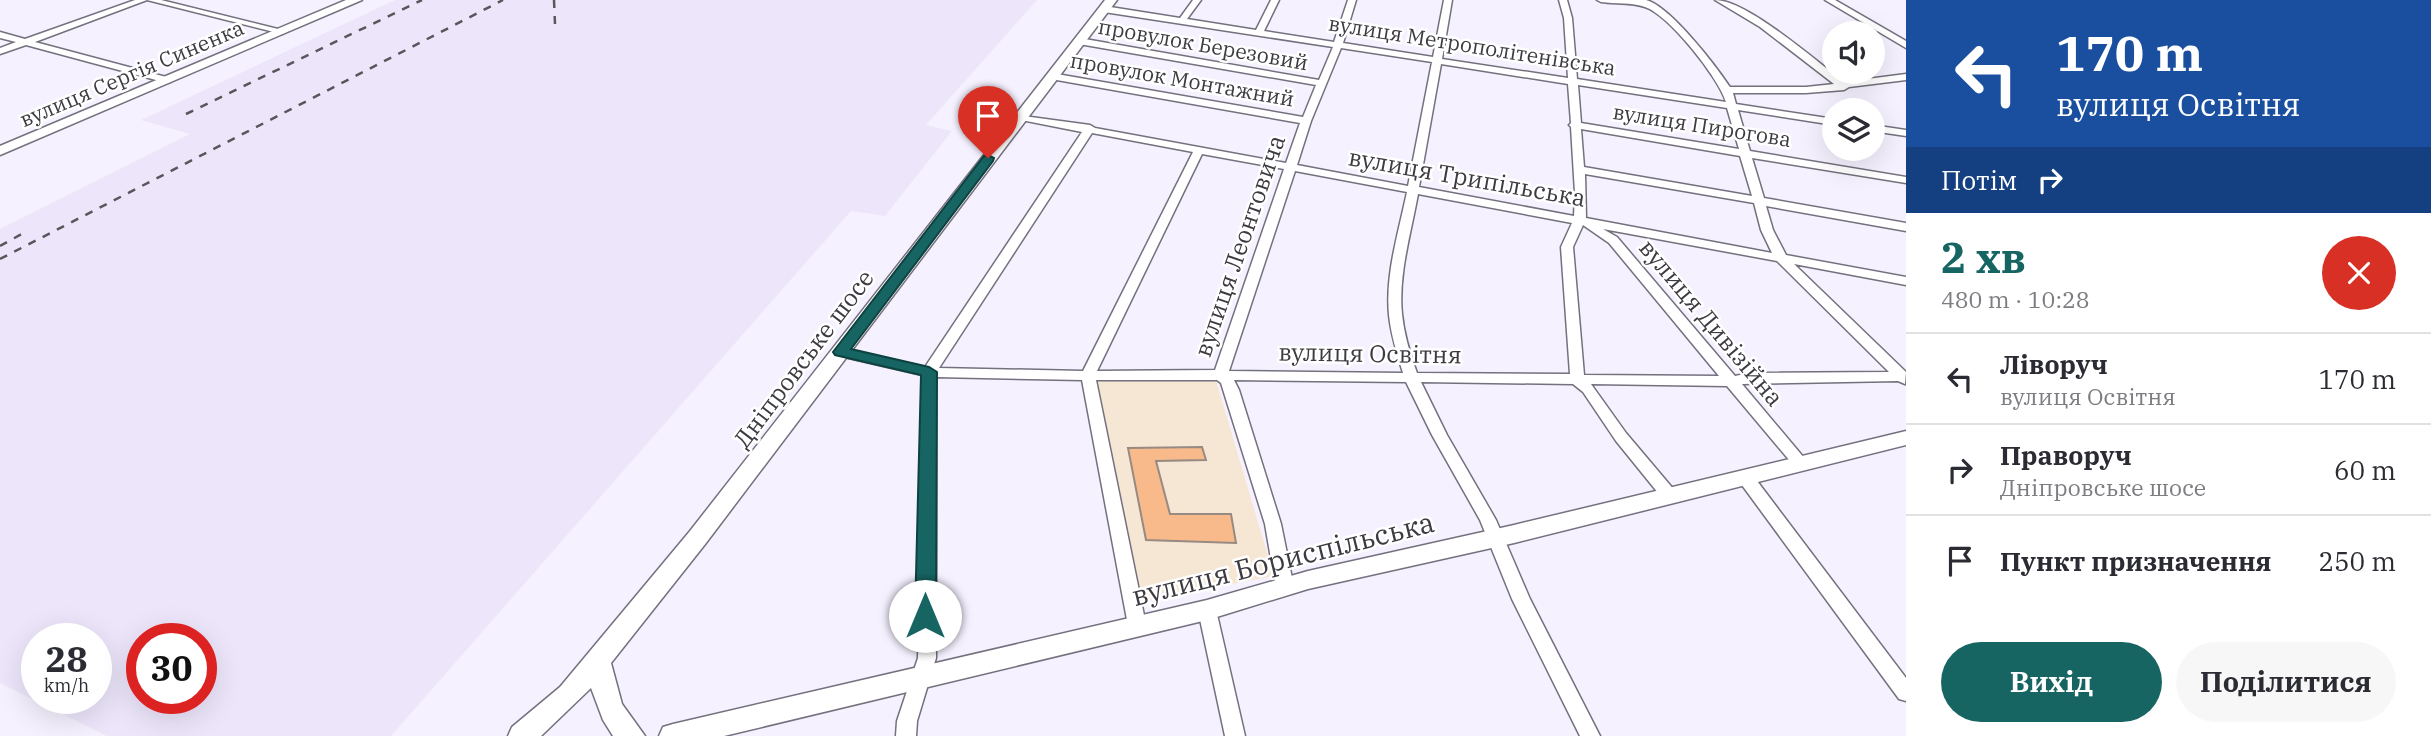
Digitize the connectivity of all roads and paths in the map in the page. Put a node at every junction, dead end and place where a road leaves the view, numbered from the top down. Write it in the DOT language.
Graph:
graph roads {
  1 [pos="143,0"];
  2 [pos="151,0"];
  3 [pos="356,0"];
  4 [pos="1197,0"];
  5 [pos="1275,0"];
  6 [pos="1352,0"];
  7 [pos="1448,0"];
  8 [pos="1563,0"];
  9 [pos="1601,0"];
  10 [pos="1719,0"];
  11 [pos="1829,0"];
  12 [pos="1642,2"];
  13 [pos="1107,5"];
  14 [pos="1182,21"];
  15 [pos="282,32"];
  16 [pos="1259,33"];
  17 [pos="0,35"];
  18 [pos="1079,41"];
  19 [pos="26,42"];
  20 [pos="1338,45"];
  21 [pos="1906,45"];
  22 [pos="0,51"];
  23 [pos="1439,61"];
  24 [pos="1051,76"];
  25 [pos="1906,78"];
  26 [pos="167,80"];
  27 [pos="1572,82"];
  28 [pos="1322,83"];
  29 [pos="1844,87"];
  30 [pos="1727,90"];
  31 [pos="1733,106"];
  32 [pos="1020,117"];
  33 [pos="1822,120"];
  34 [pos="1306,121"];
  35 [pos="1574,125"];
  36 [pos="1090,128"];
  37 [pos="1885,130"];
  38 [pos="1906,133"];
  39 [pos="1199,150"];
  40 [pos="0,151"];
  41 [pos="1748,153"];
  42 [pos="1291,167"];
  43 [pos="1578,169"];
  44 [pos="1906,180"];
  45 [pos="1411,190"];
  46 [pos="1759,201"];
  47 [pos="1580,219"];
  48 [pos="1906,227"];
  49 [pos="1781,258"];
  50 [pos="1906,281"];
  51 [pos="840,352"];
  52 [pos="929,372"];
  53 [pos="1220,375"];
  54 [pos="1088,376"];
  55 [pos="1411,378"];
  56 [pos="1904,378"];
  57 [pos="1577,380"];
  58 [pos="1730,381"];
  59 [pos="1906,438"];
  60 [pos="1800,463"];
  61 [pos="1745,477"];
  62 [pos="1669,495"];
  63 [pos="1495,538"];
  64 [pos="1285,588"];
  65 [pos="1207,610"];
  66 [pos="1137,625"];
  67 [pos="598,663"];
  68 [pos="919,679"];
  69 [pos="1906,693"];
  70 [pos="522,736"];
  71 [pos="631,736"];
  72 [pos="673,736"];
  73 [pos="906,736"];
  74 [pos="1235,736"];
  75 [pos="1590,736"];
  1 -- 19 [label="street"];
  2 -- 15 [label="street"];
  3 -- 15 [label="street, вулиця Сергія Синенка"];
  4 -- 14 [label="street"];
  5 -- 16 [label="street"];
  6 -- 20 [label="street, вулиця Леонтовича"];
  7 -- 23 [label="street"];
  8 -- 27 [label="street"];
  9 -- 12 [label="street"];
  10 -- 29 [label="street"];
  11 -- 21 [label="street"];
  12 -- 30 [label="street"];
  13 -- 14 [label="street, вулиця Метрополітенівська"];
  13 -- 18 [label="street, Дніпровське шосе"];
  14 -- 16 [label="street, вулиця Метрополітенівська"];
  15 -- 26 [label="street, вулиця Сергія Синенка"];
  16 -- 20 [label="street, вулиця Метрополітенівська"];
  17 -- 19 [label="street"];
  18 -- 24 [label="street, Дніпровське шосе"];
  18 -- 28 [label="street, провулок Березовий"];
  19 -- 22 [label="street"];
  19 -- 26 [label="street"];
  20 -- 23 [label="street, вулиця Метрополітенівська"];
  20 -- 28 [label="street, вулиця Леонтовича"];
  23 -- 27 [label="street, вулиця Метрополітенівська"];
  23 -- 45 [label="street"];
  24 -- 32 [label="street, Дніпровське шосе"];
  24 -- 34 [label="street, провулок Монтажний"];
  25 -- 29 [label="street"];
  26 -- 40 [label="street, вулиця Сергія Синенка"];
  27 -- 31 [label="street, вулиця Метрополітенівська"];
  27 -- 35 [label="street"];
  28 -- 34 [label="street, вулиця Леонтовича"];
  29 -- 30 [label="street"];
  30 -- 31 [label="street"];
  31 -- 33 [label="street, вулиця Метрополітенівська"];
  31 -- 41 [label="street"];
  32 -- 36 [label="street, вулиця Трипільська"];
  32 -- 51 [label="street, Дніпровське шосе"];
  34 -- 42 [label="street, вулиця Леонтовича"];
  35 -- 41 [label="street, вулиця Пирогова"];
  35 -- 43 [label="street"];
  36 -- 39 [label="street, вулиця Трипільська"];
  36 -- 52 [label="street"];
  37 -- 38 [label="street"];
  39 -- 42 [label="street, вулиця Трипільська"];
  39 -- 54 [label="street"];
  41 -- 44 [label="street, вулиця Пирогова"];
  41 -- 46 [label="street"];
  42 -- 45 [label="street, вулиця Трипільська"];
  42 -- 53 [label="street, вулиця Леонтовича"];
  43 -- 46 [label="street"];
  43 -- 47 [label="street"];
  45 -- 47 [label="street, вулиця Трипільська"];
  45 -- 55 [label="street"];
  46 -- 48 [label="street"];
  46 -- 49 [label="street"];
  47 -- 49 [label="street, вулиця Трипільська"];
  47 -- 57 [label="street"];
  47 -- 58 [label="street, вулиця Дивізійна"];
  49 -- 50 [label="street, вулиця Трипільська"];
  49 -- 56 [label="street"];
  51 -- 52 [label="street, вулиця Освітня"];
  51 -- 67 [label="street, Дніпровське шосе"];
  52 -- 54 [label="street, вулиця Освітня"];
  52 -- 68 [label="street"];
  53 -- 54 [label="street, вулиця Освітня"];
  53 -- 55 [label="street, вулиця Освітня"];
  53 -- 64 [label="street, вулиця Леонтовича"];
  54 -- 66 [label="street"];
  55 -- 57 [label="street, вулиця Освітня"];
  55 -- 63 [label="street"];
  56 -- 58 [label="street, вулиця Освітня"];
  57 -- 58 [label="street, вулиця Освітня"];
  57 -- 62 [label="street"];
  58 -- 60 [label="street, вулиця Дивізійна"];
  59 -- 60 [label="street, вулиця Бориспільська"];
  60 -- 61 [label="street, вулиця Бориспільська"];
  61 -- 62 [label="street, вулиця Бориспільська"];
  61 -- 69 [label="street"];
  62 -- 63 [label="street, вулиця Бориспільська"];
  63 -- 64 [label="street, вулиця Бориспільська"];
  63 -- 75 [label="street"];
  64 -- 65 [label="street, вулиця Бориспільська"];
  65 -- 66 [label="street, вулиця Бориспільська"];
  65 -- 74 [label="street"];
  66 -- 68 [label="street, вулиця Бориспільська"];
  67 -- 70 [label="street, Дніпровське шосе"];
  67 -- 71 [label="street"];
  68 -- 72 [label="street, вулиця Бориспільська"];
  68 -- 73 [label="street"];
}
